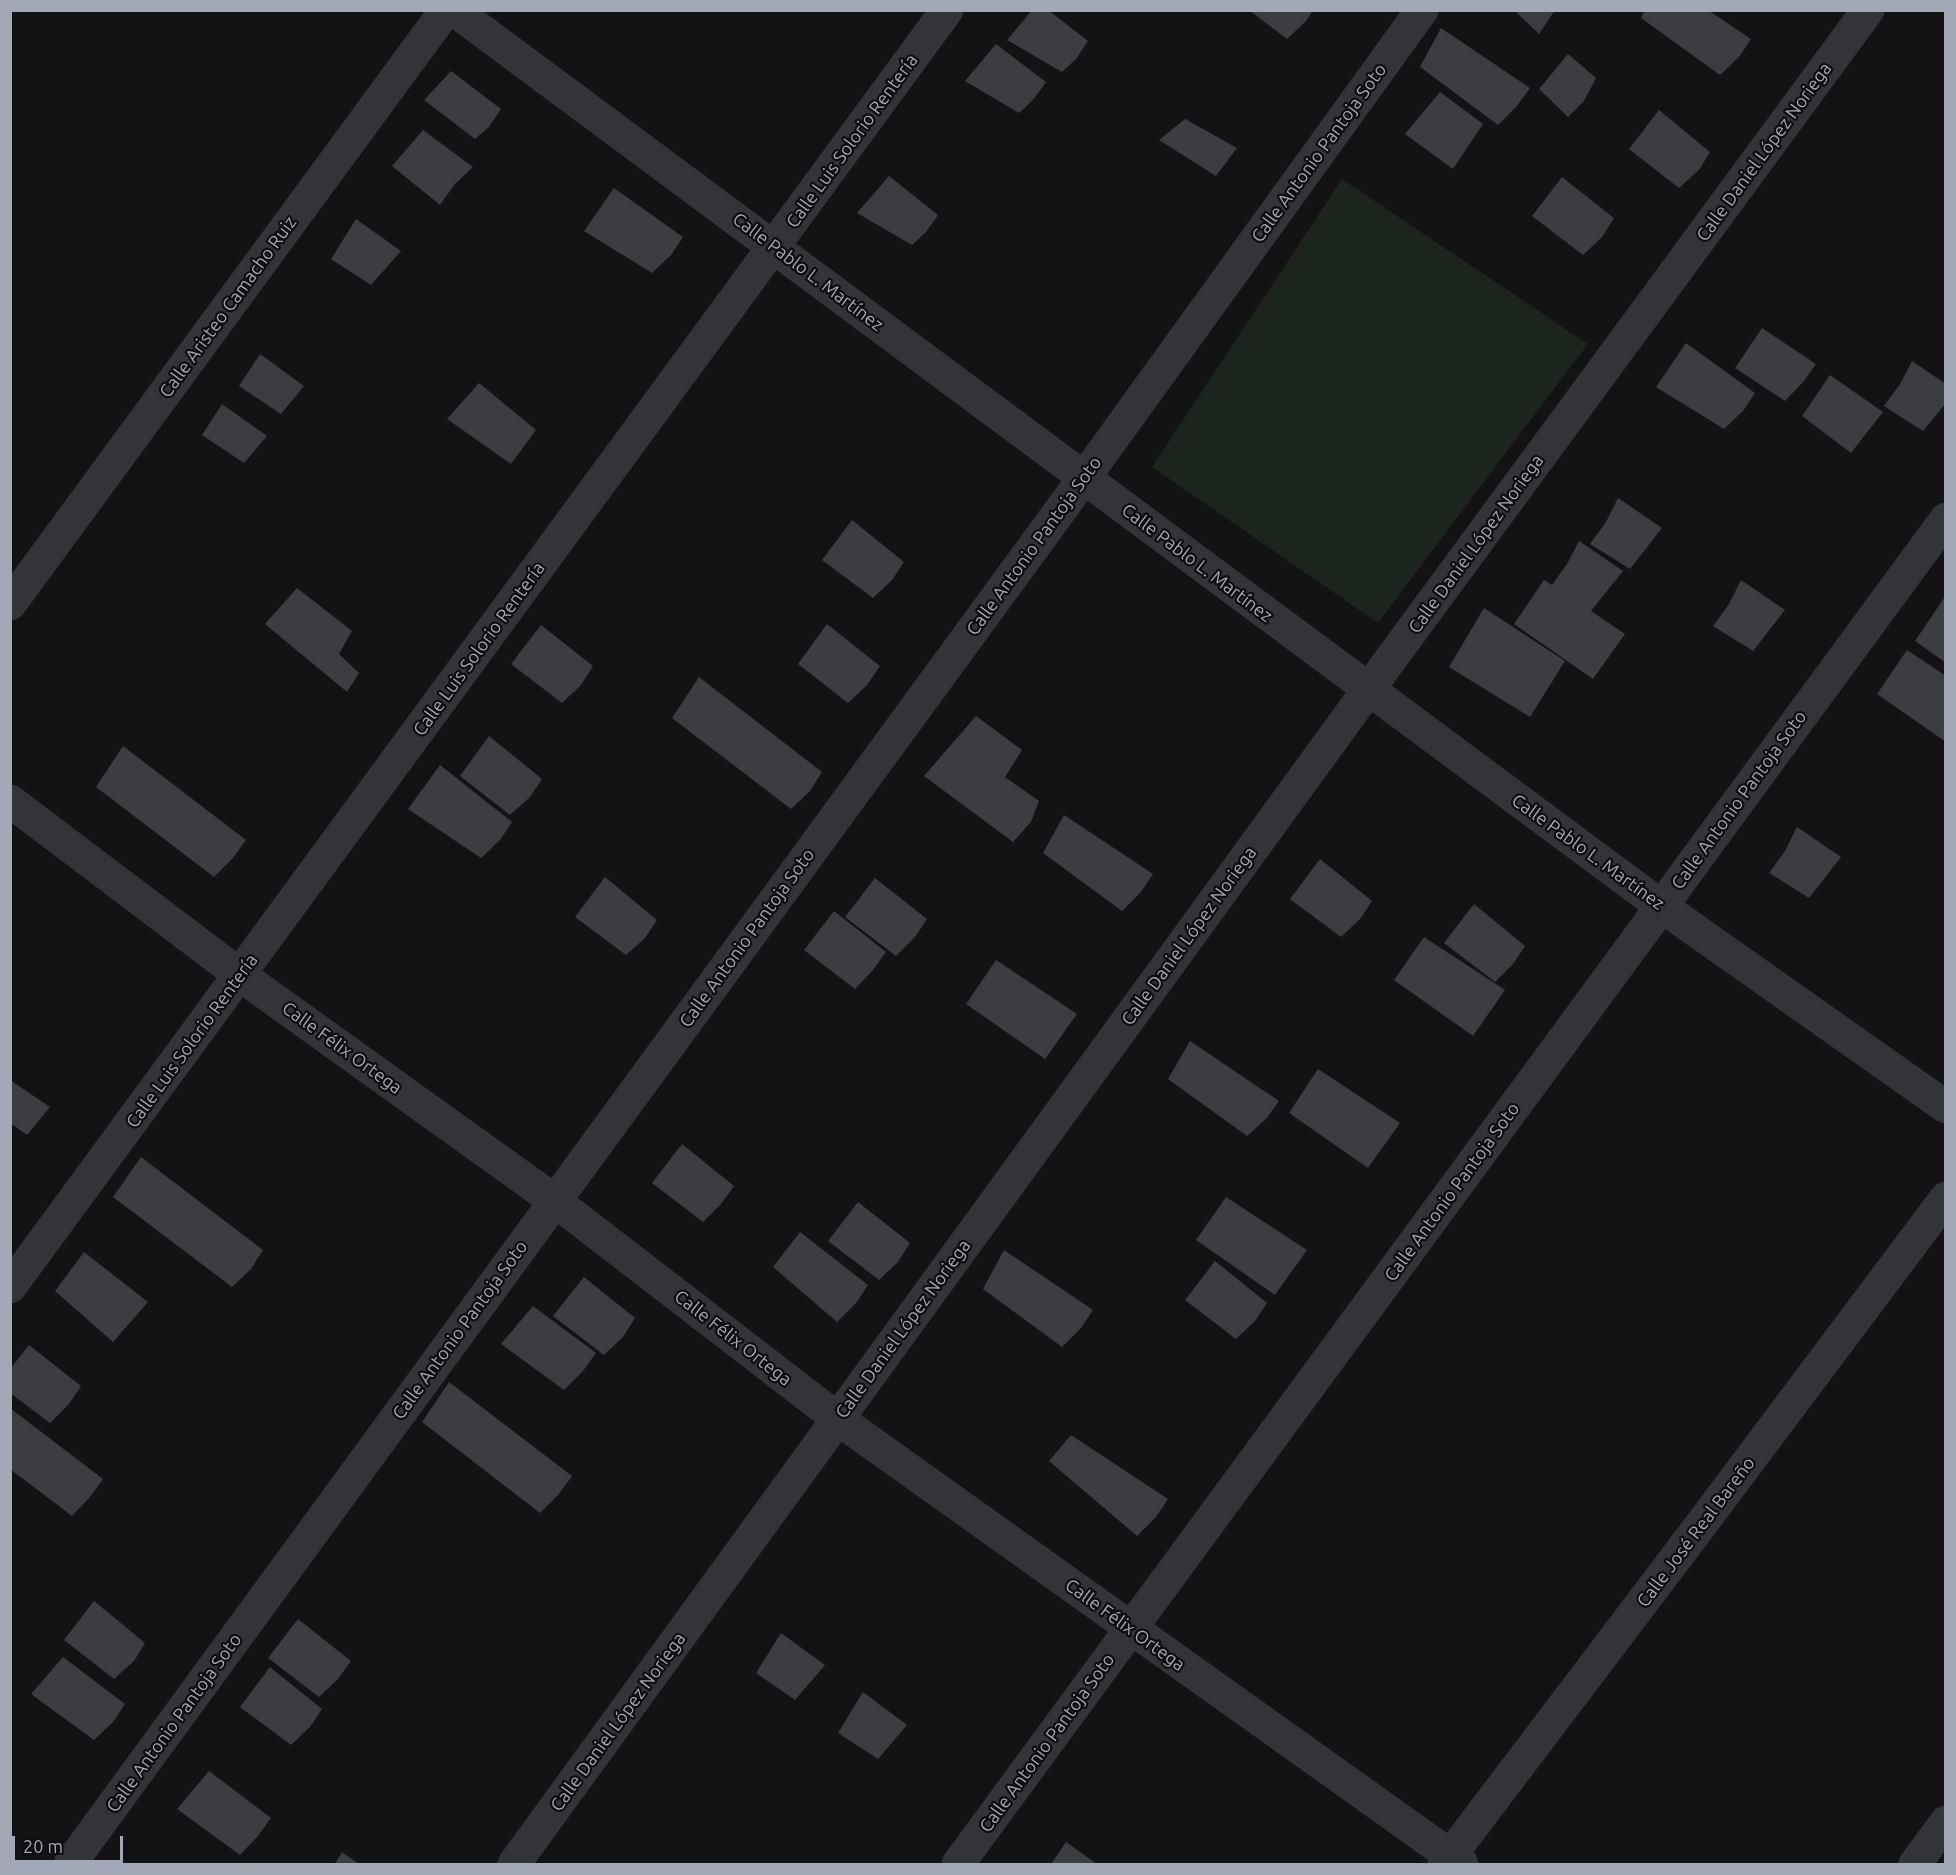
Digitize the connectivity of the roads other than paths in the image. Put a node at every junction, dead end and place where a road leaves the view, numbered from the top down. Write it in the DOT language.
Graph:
graph roads {
  1 [pos="446,10"];
  2 [pos="454,10"];
  3 [pos="947,10"];
  4 [pos="1422,10"];
  5 [pos="1868,10"];
  6 [pos="775,247"];
  7 [pos="1084,478"];
  8 [pos="1946,519"];
  9 [pos="10,604"];
  10 [pos="1368,690"];
  11 [pos="10,801"];
  12 [pos="1661,906"];
  13 [pos="240,975"];
  14 [pos="1946,1107"];
  15 [pos="1946,1198"];
  16 [pos="555,1201"];
  17 [pos="10,1287"];
  18 [pos="838,1419"];
  19 [pos="1131,1629"];
  20 [pos="1946,1822"];
  21 [pos="1452,1862"];
  22 [pos="70,1864"];
  23 [pos="514,1864"];
  24 [pos="958,1864"];
  25 [pos="1915,1864"];
  1 -- 9 [label="street, Calle Aristeo Camacho Ruiz"];
  2 -- 6 [label="street, Calle Pablo L. Martínez"];
  3 -- 6 [label="street, Calle Luis Solorio Rentería"];
  4 -- 7 [label="street, Calle Antonio Pantoja Soto"];
  5 -- 10 [label="street, Calle Daniel López Noriega"];
  6 -- 7 [label="street, Calle Pablo L. Martínez"];
  6 -- 13 [label="street, Calle Luis Solorio Rentería"];
  7 -- 10 [label="street, Calle Pablo L. Martínez"];
  7 -- 16 [label="street, Calle Antonio Pantoja Soto"];
  8 -- 12 [label="street, Calle Antonio Pantoja Soto"];
  10 -- 12 [label="street, Calle Pablo L. Martínez"];
  10 -- 18 [label="street, Calle Daniel López Noriega"];
  11 -- 13 [label="street, Calle Félix Ortega"];
  12 -- 14 [label="street, Calle Pablo L. Martínez"];
  12 -- 19 [label="street, Calle Antonio Pantoja Soto"];
  13 -- 16 [label="street, Calle Félix Ortega"];
  13 -- 17 [label="street, Calle Luis Solorio Rentería"];
  15 -- 21 [label="street, Calle José Real Bareño"];
  16 -- 18 [label="street, Calle Félix Ortega"];
  16 -- 22 [label="street, Calle Antonio Pantoja Soto"];
  18 -- 19 [label="street, Calle Félix Ortega"];
  18 -- 23 [label="street, Calle Daniel López Noriega"];
  19 -- 21 [label="street, Calle Félix Ortega"];
  19 -- 24 [label="street, Calle Antonio Pantoja Soto"];
  20 -- 25 [label="street"];
}
